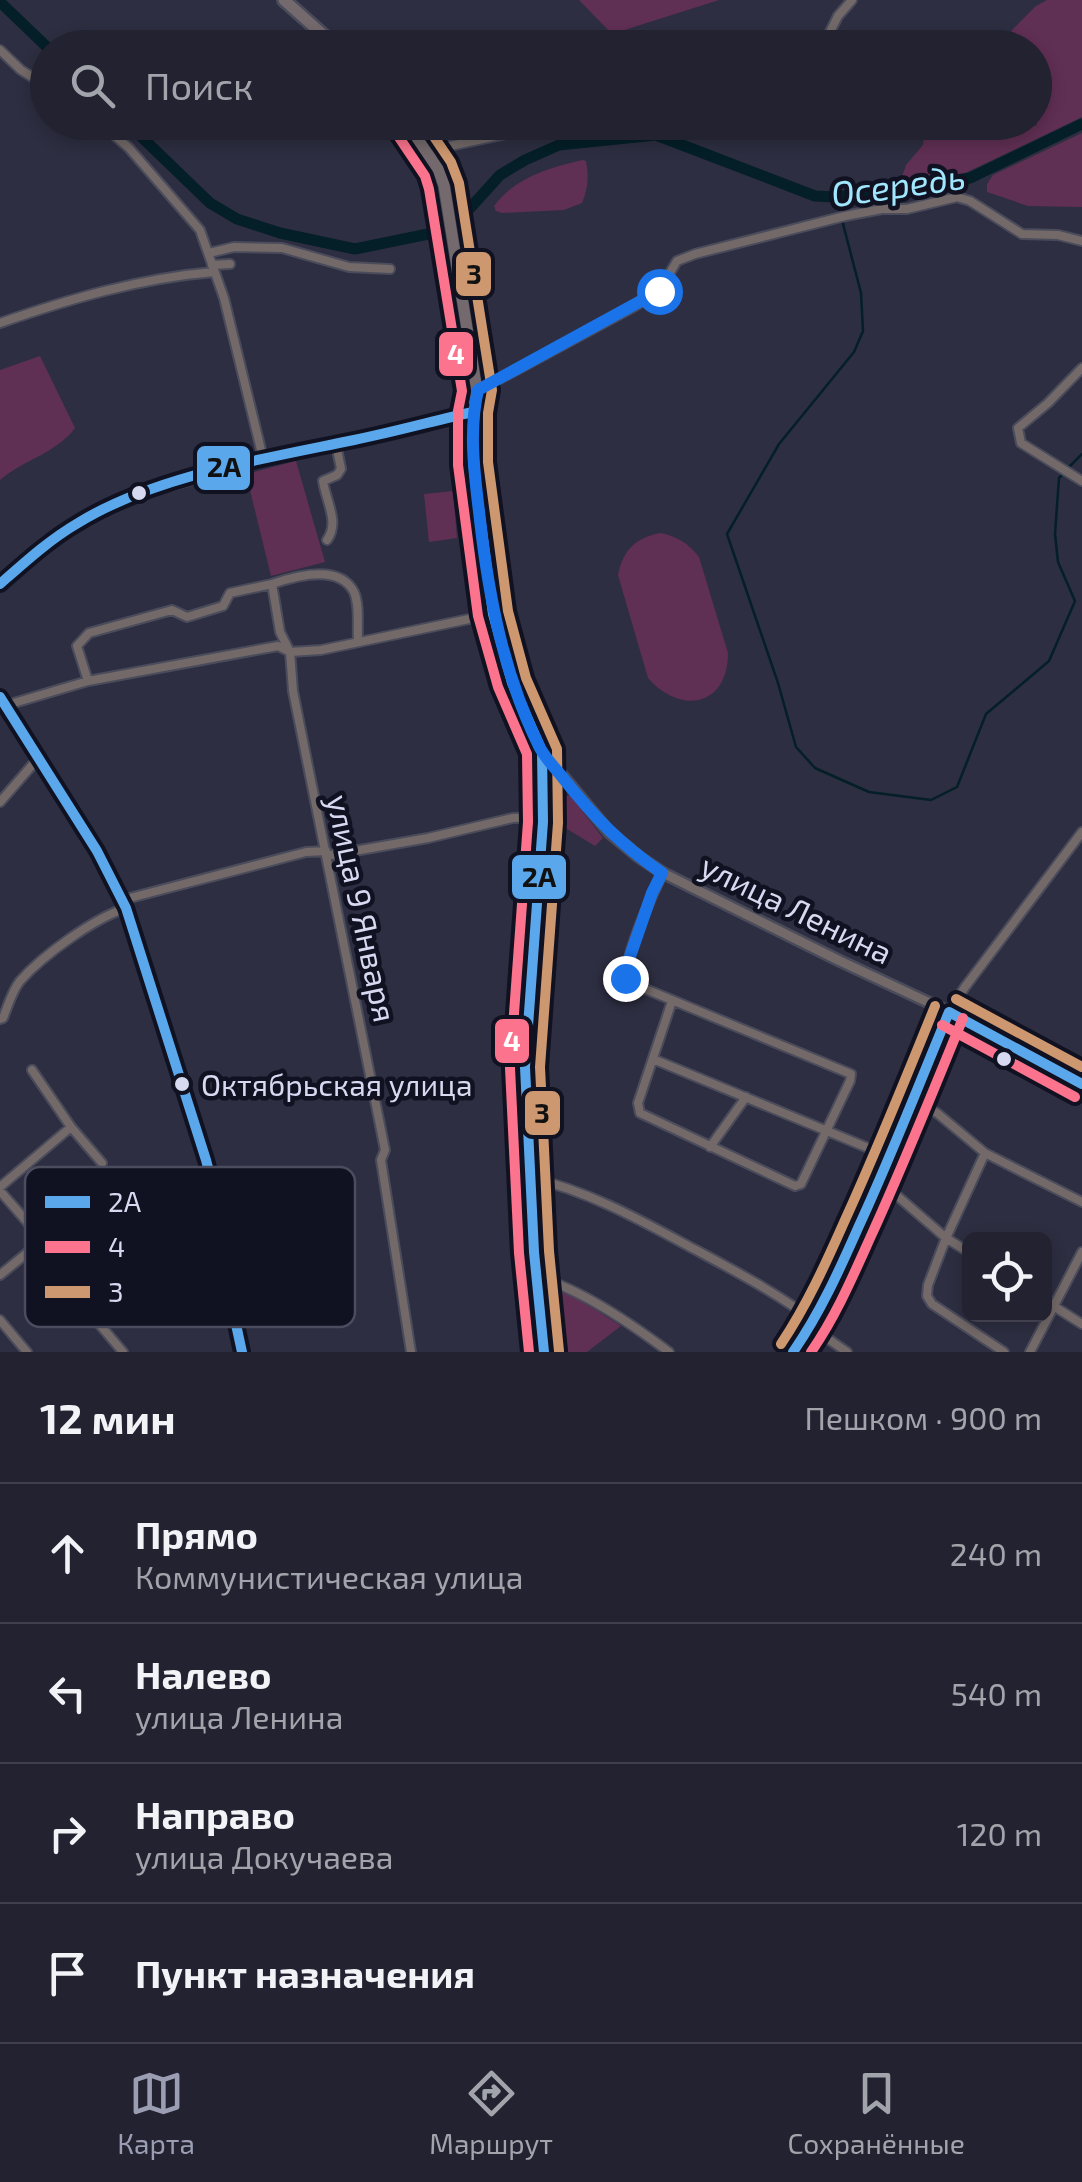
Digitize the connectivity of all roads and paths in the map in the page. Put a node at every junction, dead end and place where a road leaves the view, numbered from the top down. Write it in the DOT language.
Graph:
graph roads {
  1 [pos="284,0"];
  2 [pos="852,0"];
  3 [pos="318,30"];
  4 [pos="831,30"];
  5 [pos="0,50"];
  6 [pos="30,76"];
  7 [pos="121,140"];
  8 [pos="419,140"];
  9 [pos="479,140"];
  10 [pos="430,155"];
  11 [pos="1082,241"];
  12 [pos="208,253"];
  13 [pos="230,264"];
  14 [pos="213,269"];
  15 [pos="390,269"];
  16 [pos="0,323"];
  17 [pos="1082,368"];
  18 [pos="478,390"];
  19 [pos="473,412"];
  20 [pos="336,444"];
  21 [pos="263,458"];
  22 [pos="1082,481"];
  23 [pos="327,540"];
  24 [pos="0,584"];
  25 [pos="272,584"];
  26 [pos="493,614"];
  27 [pos="358,640"];
  28 [pos="290,652"];
  29 [pos="88,682"];
  30 [pos="4,701"];
  31 [pos="542,752"];
  32 [pos="41,759"];
  33 [pos="0,802"];
  34 [pos="543,817"];
  35 [pos="1082,832"];
  36 [pos="326,854"];
  37 [pos="662,873"];
  38 [pos="124,904"];
  39 [pos="672,1001"];
  40 [pos="949,1012"];
  41 [pos="0,1019"];
  42 [pos="653,1059"];
  43 [pos="32,1070"];
  44 [pos="1082,1084"];
  45 [pos="746,1097"];
  46 [pos="913,1100"];
  47 [pos="71,1127"];
  48 [pos="828,1130"];
  49 [pos="710,1146"];
  50 [pos="985,1152"];
  51 [pos="890,1157"];
  52 [pos="102,1163"];
  53 [pos="25,1167"];
  54 [pos="25,1167"];
  55 [pos="208,1167"];
  56 [pos="531,1178"];
  57 [pos="880,1181"];
  58 [pos="0,1189"];
  59 [pos="1082,1202"];
  60 [pos="25,1219"];
  61 [pos="946,1238"];
  62 [pos="962,1248"];
  63 [pos="1082,1252"];
  64 [pos="25,1255"];
  65 [pos="0,1275"];
  66 [pos="536,1277"];
  67 [pos="1054,1306"];
  68 [pos="0,1320"];
  69 [pos="813,1324"];
  70 [pos="1082,1324"];
  71 [pos="102,1327"];
  72 [pos="237,1327"];
  73 [pos="26,1352"];
  74 [pos="123,1352"];
  75 [pos="242,1352"];
  76 [pos="411,1352"];
  77 [pos="544,1352"];
  78 [pos="670,1352"];
  79 [pos="793,1352"];
  80 [pos="847,1352"];
  81 [pos="1004,1352"];
  82 [pos="1030,1352"];
  1 -- 3 [label="main road"];
  2 -- 4 [label="street"];
  5 -- 6 [label="street"];
  7 -- 12 [label="street"];
  8 -- 10 [label="main road, улица Ленина"];
  9 -- 10 [label="street"];
  10 -- 18 [label="main road, улица Ленина"];
  11 -- 18 [label="street"];
  12 -- 14 [label="street"];
  12 -- 15 [label="street"];
  13 -- 14 [label="street"];
  14 -- 16 [label="street"];
  14 -- 21 [label="street"];
  17 -- 22 [label="street"];
  18 -- 19 [label="main road, улица Ленина"];
  19 -- 20 [label="main road"];
  19 -- 26 [label="main road, улица Ленина"];
  20 -- 21 [label="main road"];
  20 -- 23 [label="street"];
  21 -- 24 [label="main road"];
  25 -- 27 [label="street"];
  25 -- 28 [label="street"];
  25 -- 29 [label="street"];
  26 -- 27 [label="street"];
  26 -- 31 [label="main road, улица Ленина"];
  27 -- 28 [label="street"];
  28 -- 29 [label="street"];
  28 -- 36 [label="street, улица 9 Января"];
  29 -- 30 [label="street"];
  30 -- 32 [label="main road"];
  31 -- 34 [label="main road"];
  31 -- 37 [label="street, улица Ленина"];
  32 -- 33 [label="street"];
  32 -- 38 [label="main road"];
  34 -- 36 [label="street"];
  34 -- 56 [label="main road"];
  35 -- 40 [label="street"];
  36 -- 38 [label="street"];
  36 -- 76 [label="street, улица 9 Января"];
  37 -- 39 [label="street"];
  37 -- 40 [label="street, улица Ленина"];
  38 -- 41 [label="street"];
  38 -- 55 [label="main road"];
  39 -- 42 [label="street"];
  39 -- 48 [label="street"];
  40 -- 44 [label="street, улица Ленина"];
  40 -- 46 [label="street"];
  42 -- 45 [label="street"];
  42 -- 49 [label="street"];
  43 -- 47 [label="street"];
  45 -- 48 [label="street"];
  45 -- 49 [label="street"];
  46 -- 50 [label="street"];
  46 -- 51 [label="street"];
  47 -- 52 [label="street"];
  47 -- 54 [label="street"];
  48 -- 49 [label="street"];
  48 -- 51 [label="street"];
  50 -- 59 [label="street"];
  50 -- 61 [label="street"];
  51 -- 57 [label="street"];
  53 -- 58 [label="street"];
  56 -- 66 [label="main road"];
  56 -- 69 [label="street"];
  57 -- 61 [label="street"];
  57 -- 69 [label="street"];
  58 -- 60 [label="street"];
  61 -- 62 [label="street"];
  61 -- 81 [label="street"];
  63 -- 67 [label="street"];
  64 -- 65 [label="street"];
  66 -- 77 [label="main road"];
  66 -- 78 [label="street"];
  67 -- 70 [label="street"];
  67 -- 82 [label="street"];
  68 -- 73 [label="street"];
  69 -- 79 [label="street"];
  69 -- 80 [label="street"];
  71 -- 74 [label="street"];
  72 -- 75 [label="main road"];
}
